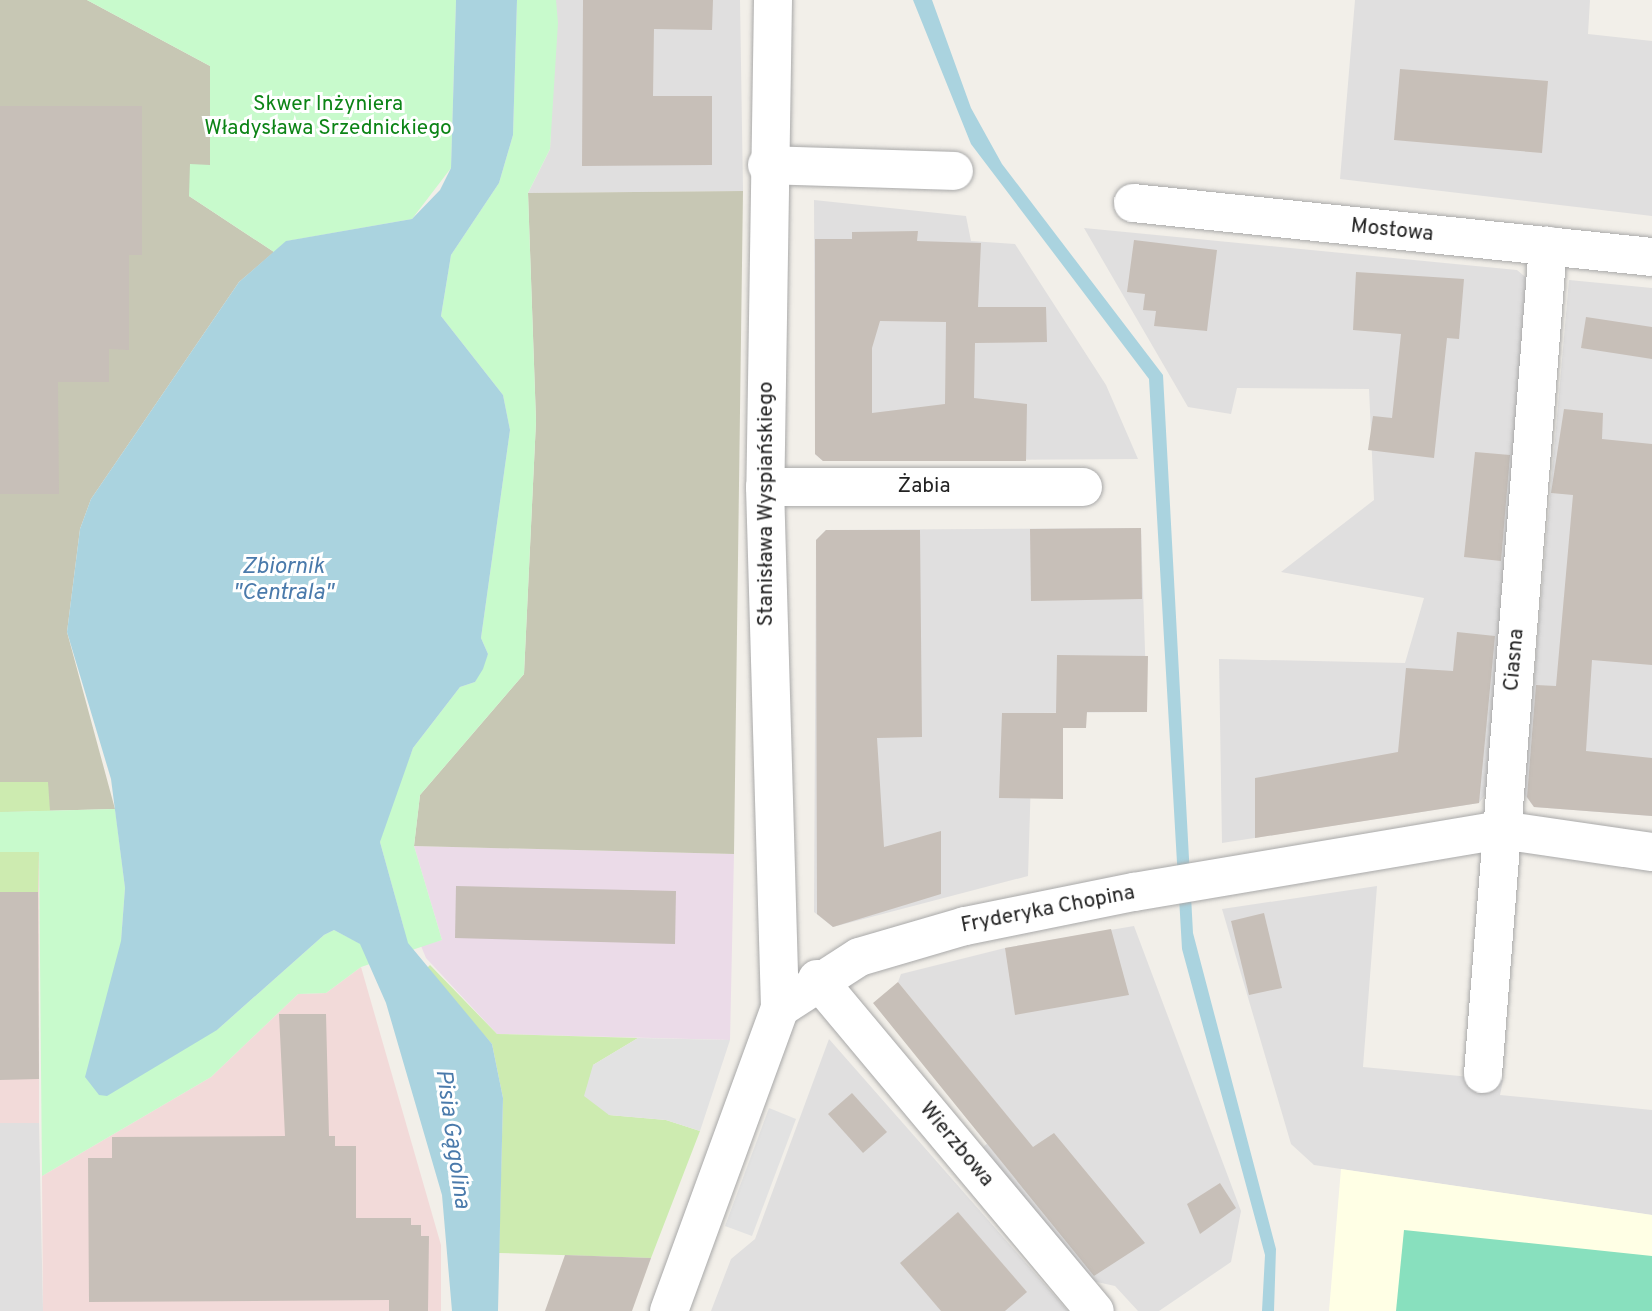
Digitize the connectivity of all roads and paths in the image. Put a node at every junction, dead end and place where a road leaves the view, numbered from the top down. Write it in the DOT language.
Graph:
graph roads {
  1 [pos="773,0"];
  2 [pos="767,165"];
  3 [pos="954,171"];
  4 [pos="1133,204"];
  5 [pos="1548,246"];
  6 [pos="1652,257"];
  7 [pos="765,487"];
  8 [pos="1083,487"];
  9 [pos="1502,830"];
  10 [pos="1652,852"];
  11 [pos="817,979"];
  12 [pos="780,1008"];
  13 [pos="1483,1074"];
  14 [pos="669,1311"];
  15 [pos="1095,1311"];
  1 -- 2 [label="street, Stanisława Wyspiańskiego"];
  2 -- 3 [label="street"];
  2 -- 7 [label="street, Stanisława Wyspiańskiego"];
  4 -- 5 [label="street, Mostowa"];
  5 -- 6 [label="street, Mostowa"];
  5 -- 9 [label="street, Ciasna"];
  7 -- 8 [label="street, Żabia"];
  7 -- 12 [label="street, Stanisława Wyspiańskiego"];
  9 -- 10 [label="street, Fryderyka Chopina"];
  9 -- 11 [label="street, Fryderyka Chopina"];
  9 -- 13 [label="street, Ciasna"];
  11 -- 12 [label="street, Fryderyka Chopina"];
  11 -- 15 [label="street, Wierzbowa"];
  12 -- 14 [label="street"];
}
